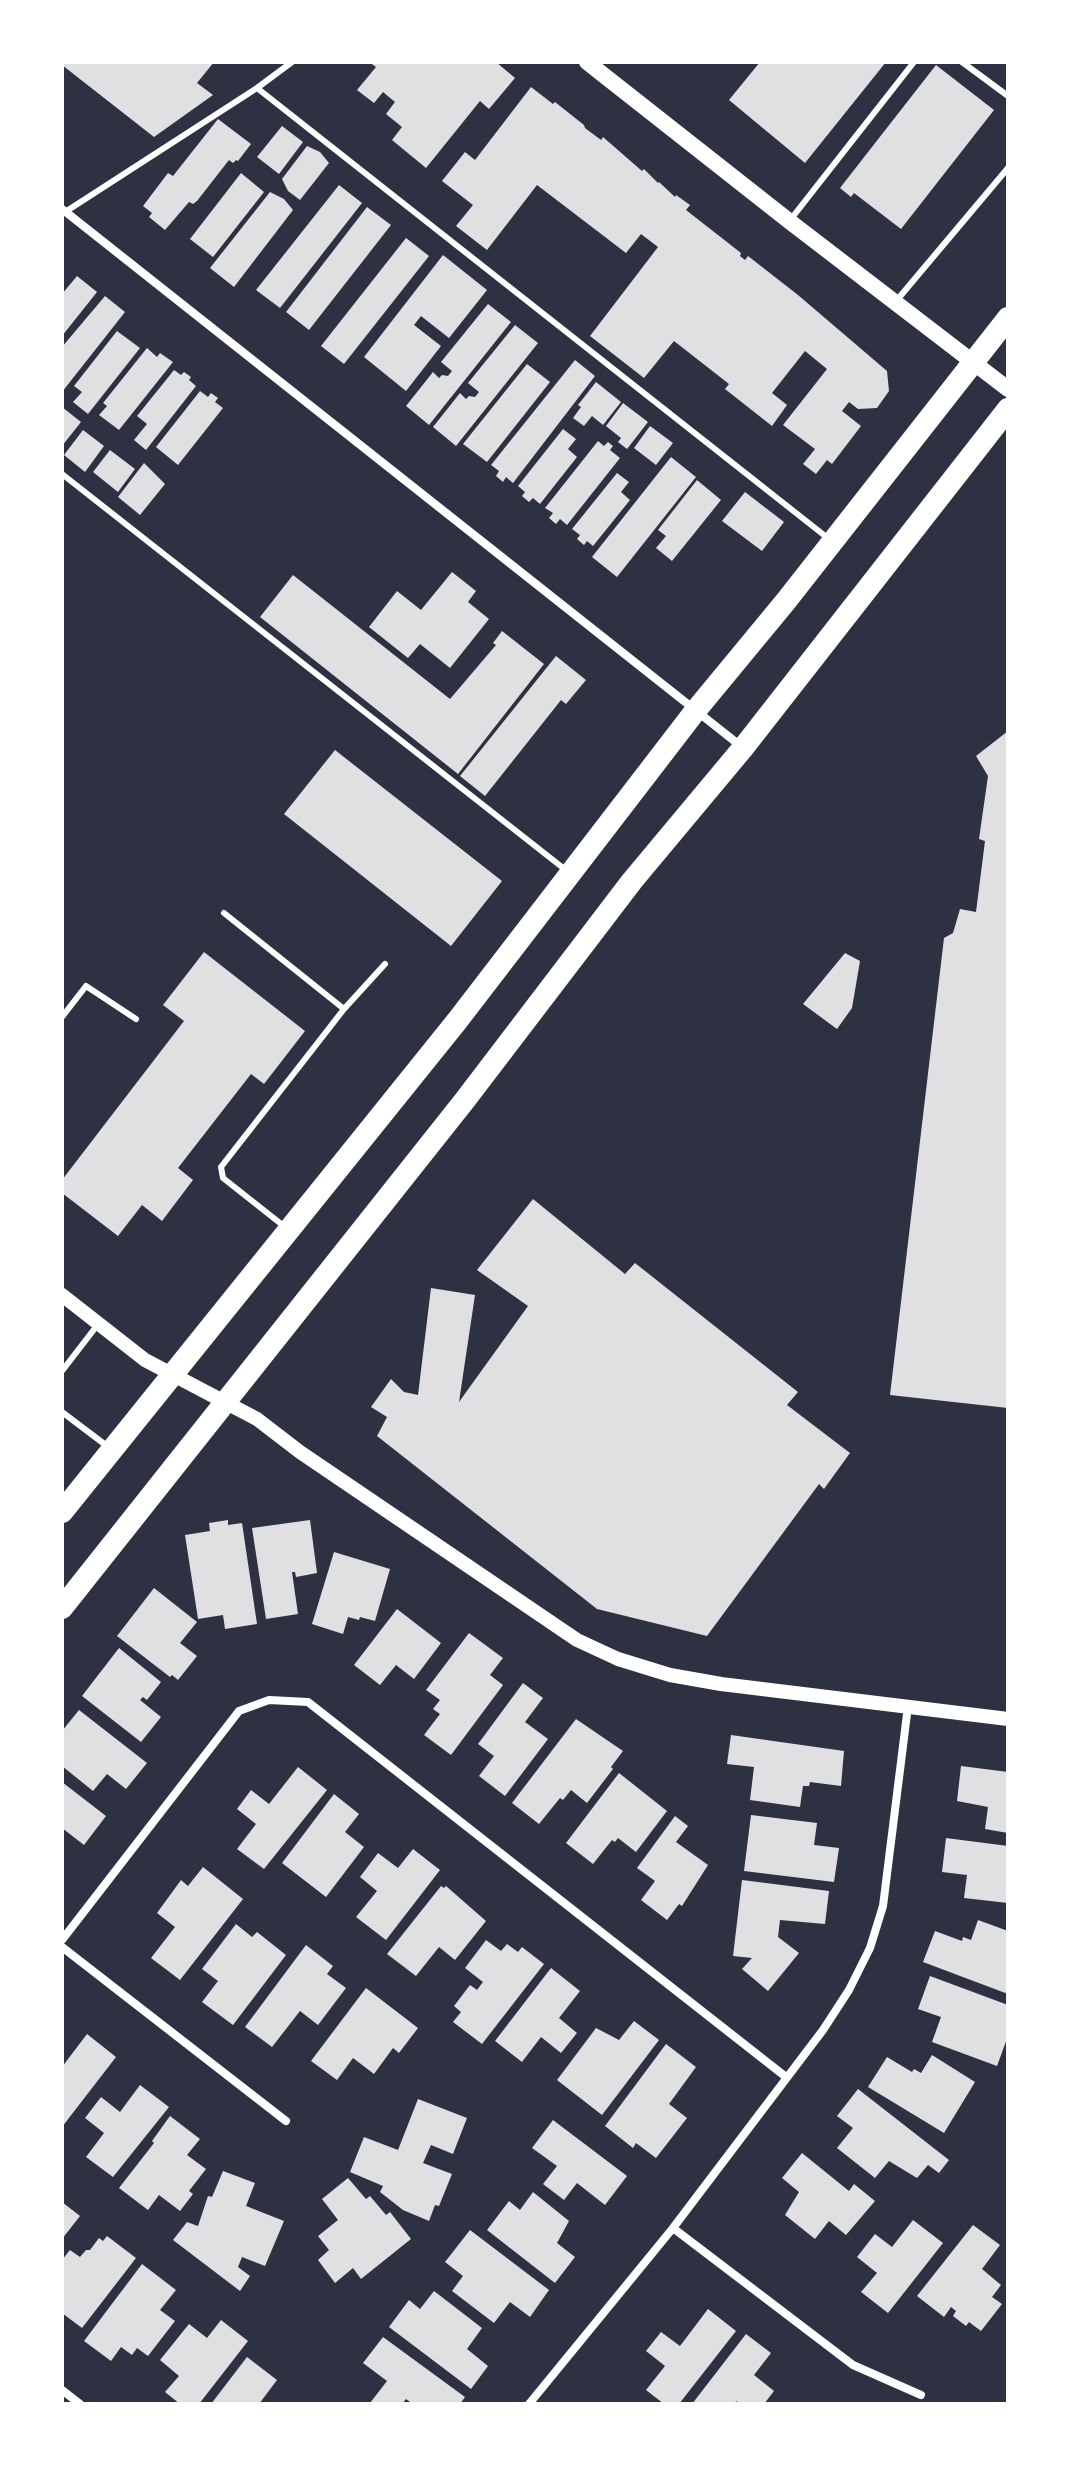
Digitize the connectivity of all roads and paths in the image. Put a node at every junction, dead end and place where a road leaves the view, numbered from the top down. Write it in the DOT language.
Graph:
graph roads {
  1 [pos="292,62"];
  2 [pos="587,62"];
  3 [pos="914,62"];
  4 [pos="962,62"];
  5 [pos="257,88"];
  6 [pos="1008,96"];
  7 [pos="1008,168"];
  8 [pos="63,211"];
  9 [pos="789,221"];
  10 [pos="895,302"];
  11 [pos="1008,318"];
  12 [pos="973,362"];
  13 [pos="1008,389"];
  14 [pos="1008,409"];
  15 [pos="62,474"];
  16 [pos="832,542"];
  17 [pos="696,710"];
  18 [pos="743,748"];
  19 [pos="570,873"];
  20 [pos="224,913"];
  21 [pos="385,964"];
  22 [pos="344,1009"];
  23 [pos="62,1017"];
  24 [pos="136,1019"];
  25 [pos="290,1230"];
  26 [pos="62,1295"];
  27 [pos="99,1323"];
  28 [pos="62,1371"];
  29 [pos="173,1375"];
  30 [pos="226,1402"];
  31 [pos="62,1412"];
  32 [pos="112,1450"];
  33 [pos="62,1512"];
  34 [pos="62,1608"];
  35 [pos="908,1706"];
  36 [pos="1008,1719"];
  37 [pos="62,1940"];
  38 [pos="62,1947"];
  39 [pos="786,2077"];
  40 [pos="286,2121"];
  41 [pos="673,2228"];
  42 [pos="62,2390"];
  43 [pos="921,2395"];
  44 [pos="80,2404"];
  45 [pos="529,2404"];
  1 -- 5 [label="lane"];
  2 -- 9 [label="main road"];
  3 -- 9 [label="lane"];
  4 -- 6 [label="lane"];
  5 -- 8 [label="lane"];
  5 -- 16 [label="lane"];
  7 -- 10 [label="lane"];
  8 -- 17 [label="street"];
  9 -- 10 [label="main road"];
  10 -- 12 [label="main road"];
  11 -- 12 [label="highway"];
  12 -- 13 [label="main road"];
  12 -- 16 [label="highway"];
  14 -- 18 [label="highway"];
  15 -- 19 [label="lane"];
  16 -- 17 [label="highway"];
  17 -- 18 [label="street"];
  17 -- 19 [label="highway"];
  18 -- 30 [label="highway"];
  19 -- 25 [label="highway"];
  20 -- 22 [label="lane"];
  21 -- 22 [label="lane"];
  22 -- 25 [label="lane"];
  23 -- 24 [label="lane"];
  25 -- 29 [label="highway"];
  26 -- 27 [label="street"];
  27 -- 28 [label="lane"];
  27 -- 29 [label="street"];
  29 -- 30 [label="street"];
  29 -- 32 [label="highway"];
  30 -- 34 [label="highway"];
  30 -- 35 [label="street"];
  31 -- 32 [label="lane"];
  32 -- 33 [label="highway"];
  35 -- 36 [label="street"];
  35 -- 39 [label="street"];
  37 -- 39 [label="street"];
  38 -- 40 [label="street"];
  39 -- 41 [label="street"];
  41 -- 43 [label="street"];
  41 -- 45 [label="street"];
  42 -- 44 [label="street"];
}
